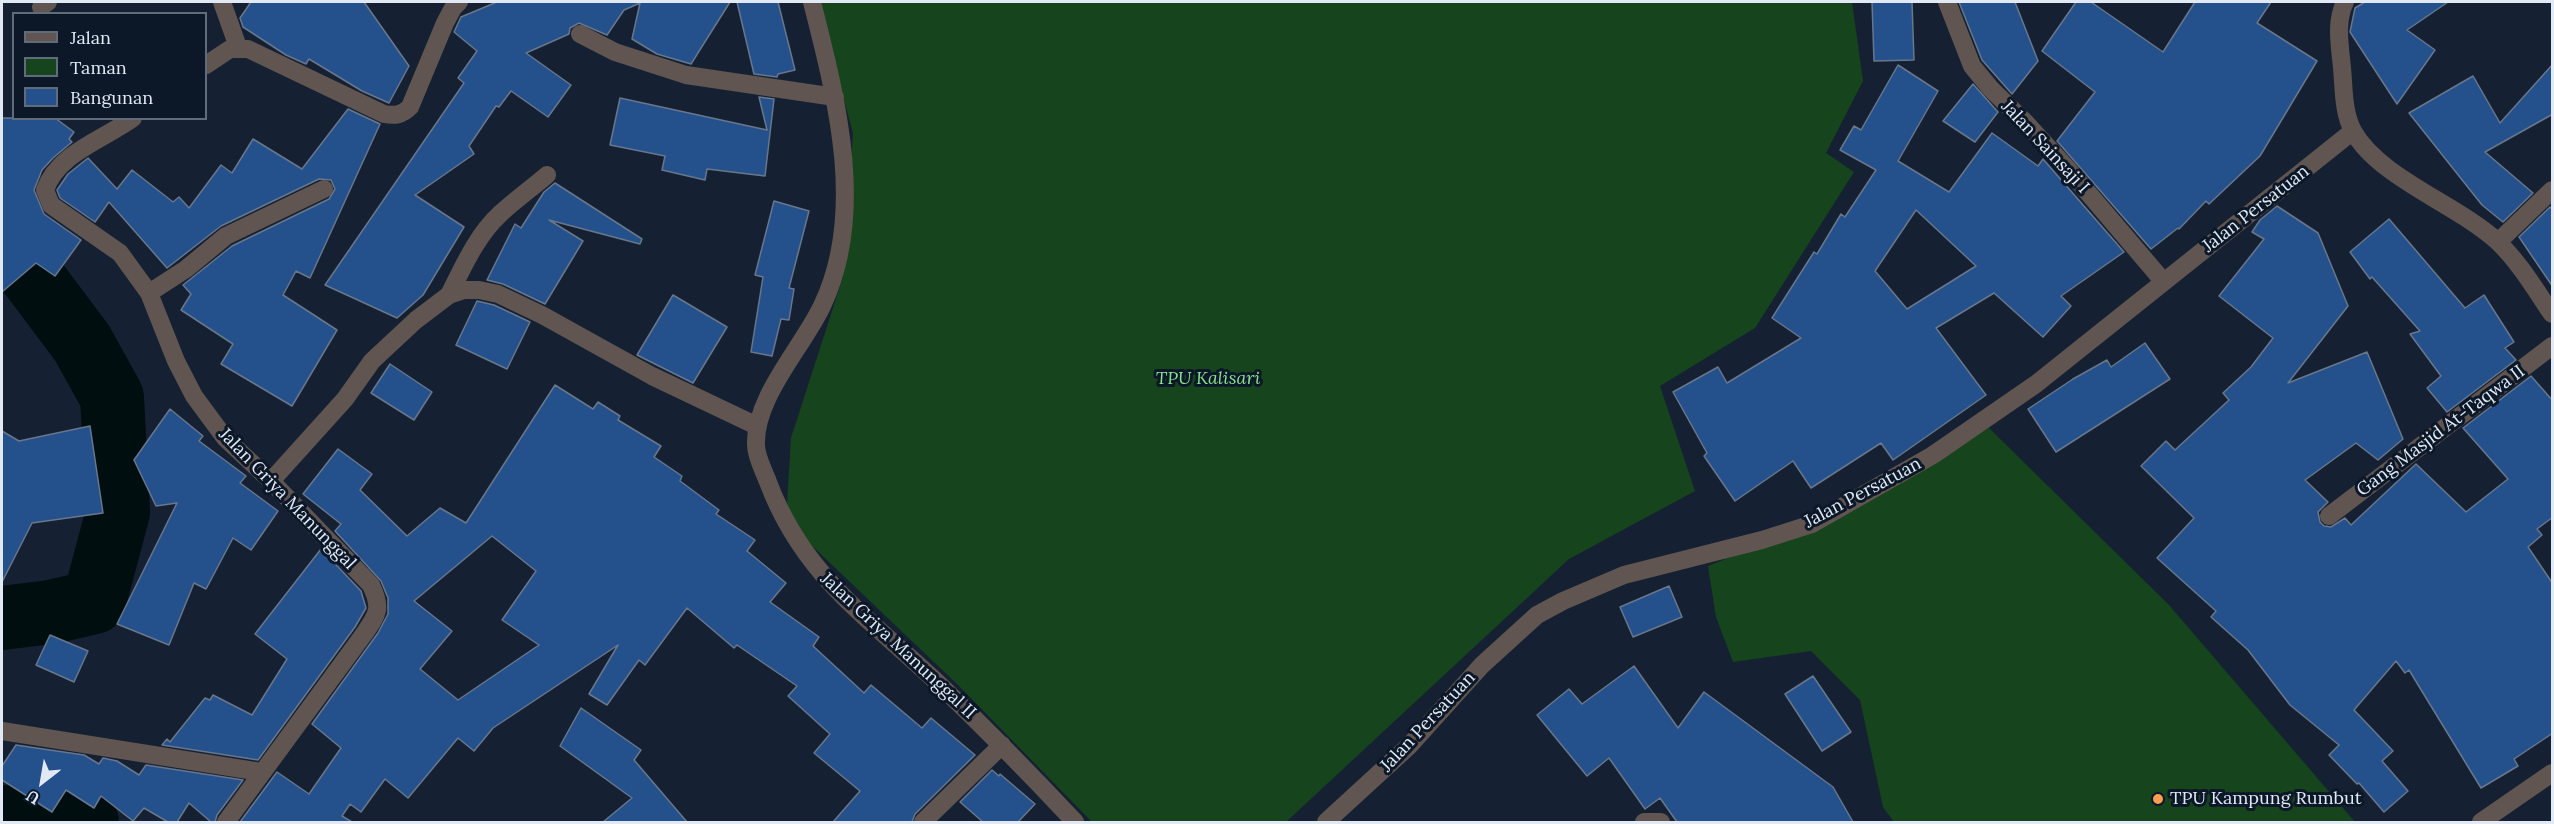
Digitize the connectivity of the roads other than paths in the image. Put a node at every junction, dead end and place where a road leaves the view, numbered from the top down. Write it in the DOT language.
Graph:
graph roads {
  1 [pos="222,2"];
  2 [pos="459,2"];
  3 [pos="812,2"];
  4 [pos="1947,2"];
  5 [pos="2345,2"];
  6 [pos="580,34"];
  7 [pos="238,47"];
  8 [pos="207,63"];
  9 [pos="835,97"];
  10 [pos="130,120"];
  11 [pos="2353,131"];
  12 [pos="547,175"];
  13 [pos="324,189"];
  14 [pos="2553,190"];
  15 [pos="2498,242"];
  16 [pos="2163,281"];
  17 [pos="149,293"];
  18 [pos="449,295"];
  19 [pos="2553,314"];
  20 [pos="2553,346"];
  21 [pos="757,426"];
  22 [pos="271,481"];
  23 [pos="2329,516"];
  24 [pos="2,731"];
  25 [pos="1002,745"];
  26 [pos="261,772"];
  27 [pos="2553,773"];
  28 [pos="227,821"];
  29 [pos="923,822"];
  30 [pos="1076,822"];
  31 [pos="1326,822"];
  32 [pos="1644,822"];
  33 [pos="1661,822"];
  34 [pos="2481,822"];
  1 -- 7 [label="street"];
  2 -- 7 [label="street"];
  3 -- 9 [label="street, Jalan Griya Manunggal II"];
  4 -- 16 [label="street, Jalan Sainsaji I"];
  5 -- 11 [label="street"];
  6 -- 9 [label="street"];
  7 -- 8 [label="street"];
  9 -- 21 [label="street, Jalan Griya Manunggal II"];
  10 -- 17 [label="street, Jalan Griya Manunggal"];
  11 -- 15 [label="street"];
  11 -- 16 [label="street, Jalan Persatuan"];
  12 -- 18 [label="street"];
  13 -- 17 [label="street"];
  14 -- 15 [label="street"];
  15 -- 19 [label="street"];
  16 -- 31 [label="street, Jalan Persatuan"];
  17 -- 22 [label="street, Jalan Griya Manunggal"];
  18 -- 21 [label="street"];
  18 -- 22 [label="street"];
  20 -- 23 [label="street, Gang Masjid At-Taqwa II"];
  21 -- 25 [label="street, Jalan Griya Manunggal II"];
  22 -- 26 [label="street, Jalan Griya Manunggal"];
  24 -- 26 [label="street"];
  25 -- 29 [label="street"];
  25 -- 30 [label="street, Jalan Griya Manunggal II"];
  26 -- 28 [label="street, Jalan Griya Manunggal"];
  27 -- 34 [label="street"];
  32 -- 33 [label="street"];
}
